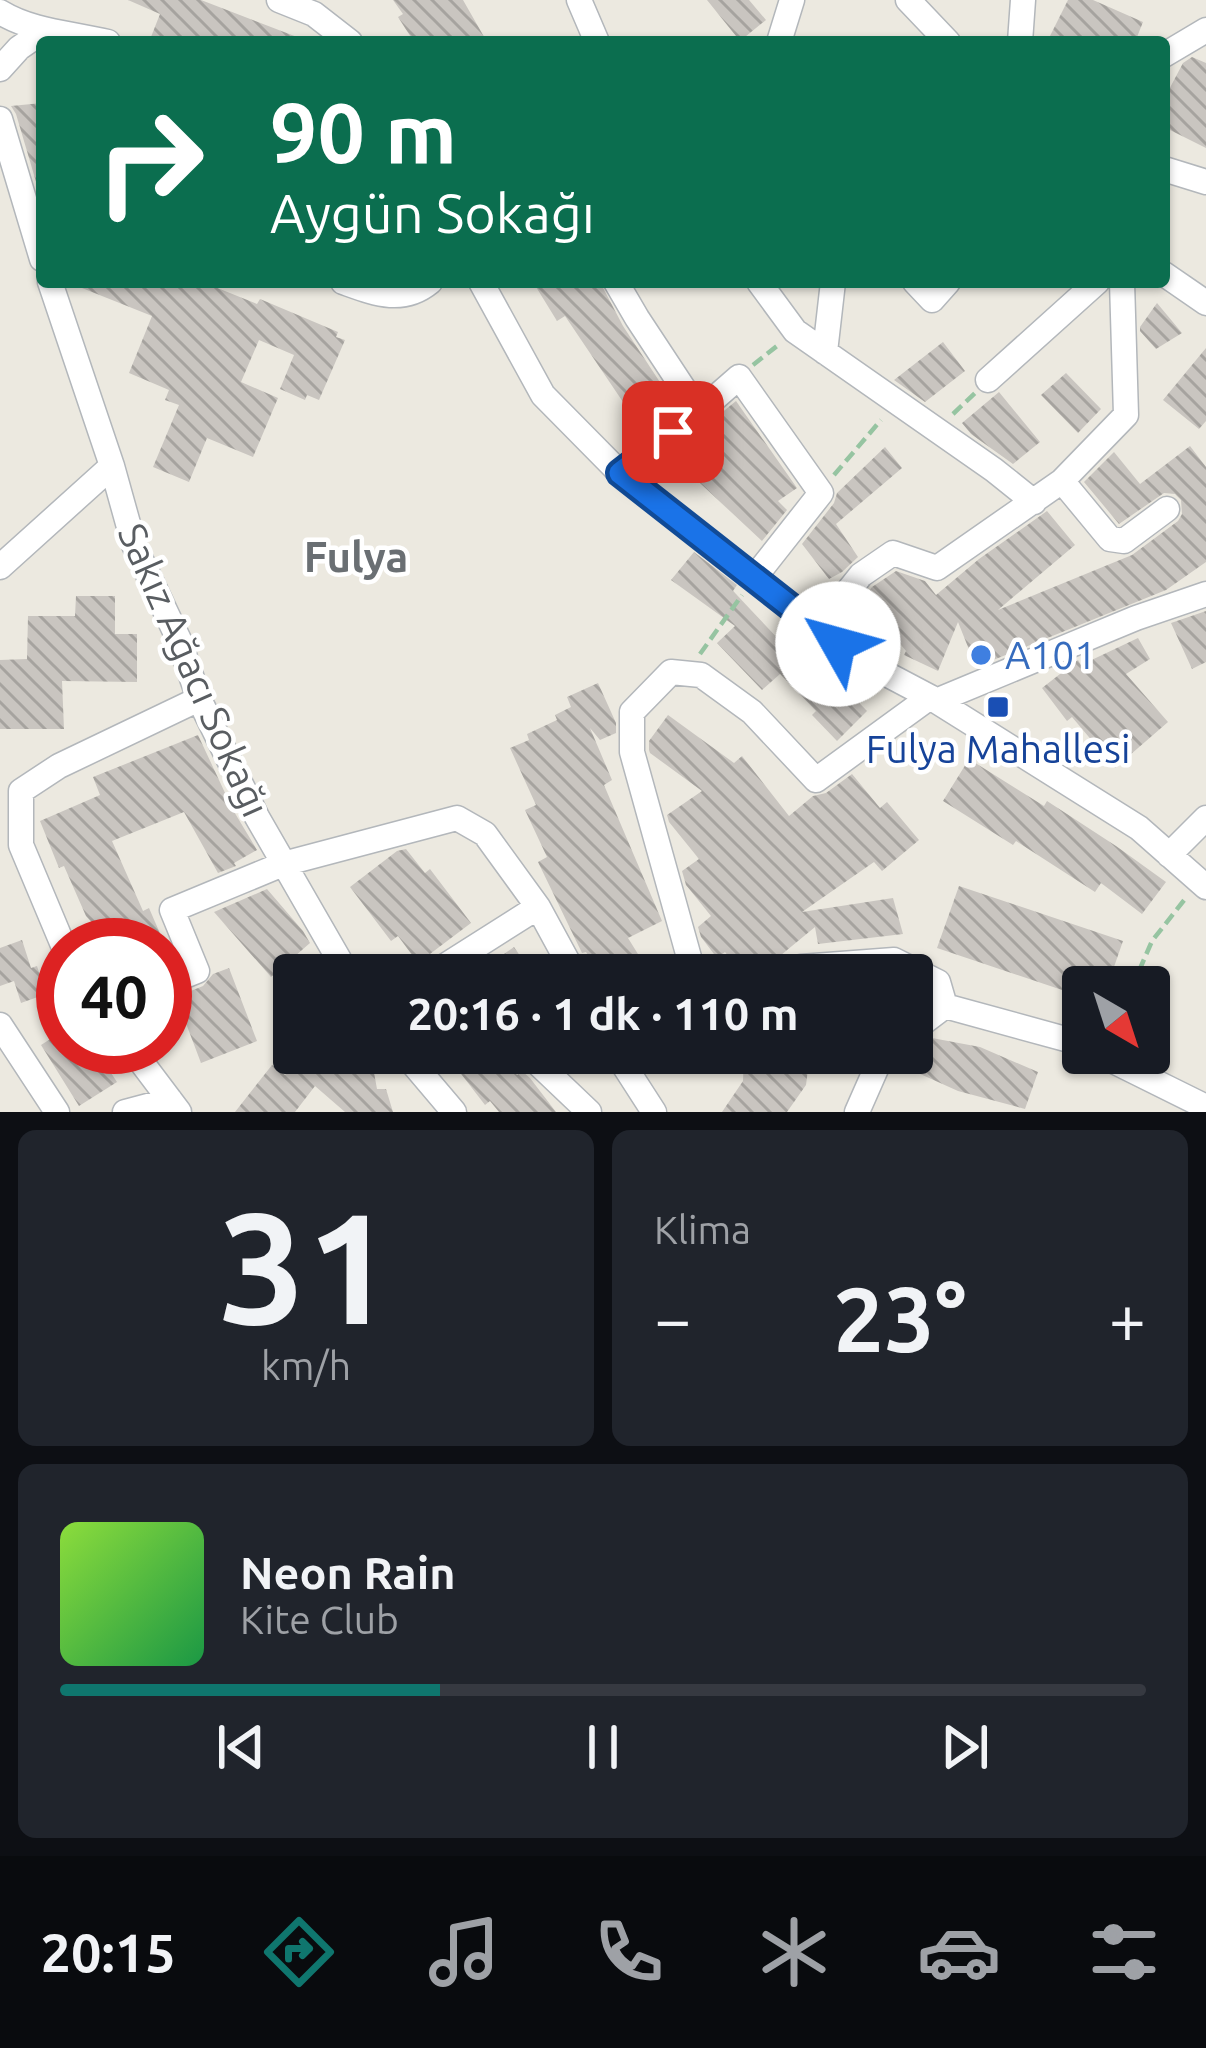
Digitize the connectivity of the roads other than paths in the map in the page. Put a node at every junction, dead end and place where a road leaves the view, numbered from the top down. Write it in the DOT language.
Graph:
graph roads {
  1 [pos="279,0"];
  2 [pos="579,0"];
  3 [pos="792,0"];
  4 [pos="908,0"];
  5 [pos="1023,0"];
  6 [pos="322,7"];
  7 [pos="0,12"];
  8 [pos="45,30"];
  9 [pos="1206,30"];
  10 [pos="36,36"];
  11 [pos="36,36"];
  12 [pos="76,36"];
  13 [pos="345,36"];
  14 [pos="594,36"];
  15 [pos="781,36"];
  16 [pos="942,36"];
  17 [pos="1020,36"];
  18 [pos="1170,51"];
  19 [pos="0,69"];
  20 [pos="0,121"];
  21 [pos="1170,171"];
  22 [pos="1206,182"];
  23 [pos="35,215"];
  24 [pos="1170,278"];
  25 [pos="52,288"];
  26 [pos="360,288"];
  27 [pos="423,288"];
  28 [pos="488,288"];
  29 [pos="620,288"];
  30 [pos="763,288"];
  31 [pos="832,288"];
  32 [pos="921,288"];
  33 [pos="942,288"];
  34 [pos="1089,288"];
  35 [pos="1122,288"];
  36 [pos="1206,303"];
  37 [pos="825,352"];
  38 [pos="988,380"];
  39 [pos="699,412"];
  40 [pos="112,466"];
  41 [pos="620,473"];
  42 [pos="1062,481"];
  43 [pos="1034,502"];
  44 [pos="1167,509"];
  45 [pos="0,567"];
  46 [pos="754,578"];
  47 [pos="1206,594"];
  48 [pos="817,630"];
  49 [pos="199,699"];
  50 [pos="933,699"];
  51 [pos="1206,818"];
  52 [pos="1169,855"];
  53 [pos="283,864"];
  54 [pos="1203,884"];
  55 [pos="538,907"];
  56 [pos="52,918"];
  57 [pos="175,918"];
  58 [pos="336,954"];
  59 [pos="465,954"];
  60 [pos="564,954"];
  61 [pos="688,954"];
  62 [pos="933,980"];
  63 [pos="945,1006"];
  64 [pos="933,1015"];
  65 [pos="0,1025"];
  66 [pos="1062,1038"];
  67 [pos="151,1074"];
  68 [pos="422,1074"];
  69 [pos="549,1074"];
  70 [pos="630,1074"];
  71 [pos="874,1074"];
  72 [pos="1141,1074"];
  73 [pos="1170,1088"];
  74 [pos="175,1106"];
  75 [pos="1206,1107"];
  76 [pos="57,1112"];
  77 [pos="125,1112"];
  78 [pos="454,1112"];
  79 [pos="589,1112"];
  80 [pos="654,1112"];
  81 [pos="857,1112"];
  82 [pos="1186,1112"];
  1 -- 6 [label="street"];
  2 -- 14 [label="street"];
  3 -- 15 [label="street"];
  4 -- 16 [label="street"];
  5 -- 17 [label="street"];
  6 -- 13 [label="street"];
  7 -- 8 [label="street"];
  8 -- 11 [label="street"];
  8 -- 12 [label="street"];
  9 -- 18 [label="street"];
  10 -- 19 [label="street"];
  20 -- 23 [label="street"];
  21 -- 22 [label="street"];
  24 -- 36 [label="street"];
  25 -- 40 [label="street, Sakız Ağacı Sokağı"];
  26 -- 27 [label="street"];
  28 -- 41 [label="street"];
  29 -- 39 [label="street"];
  30 -- 37 [label="street"];
  31 -- 37 [label="street"];
  32 -- 33 [label="street"];
  34 -- 38 [label="street"];
  35 -- 42 [label="street"];
  37 -- 43 [label="street"];
  39 -- 41 [label="street"];
  39 -- 46 [label="street"];
  40 -- 45 [label="street"];
  40 -- 49 [label="street, Sakız Ağacı Sokağı"];
  41 -- 46 [label="street"];
  42 -- 43 [label="street"];
  42 -- 44 [label="street"];
  43 -- 48 [label="street"];
  46 -- 48 [label="street"];
  47 -- 50 [label="street"];
  48 -- 50 [label="street"];
  49 -- 53 [label="street, Sakız Ağacı Sokağı"];
  49 -- 56 [label="street"];
  50 -- 52 [label="street"];
  50 -- 61 [label="street"];
  51 -- 52 [label="street"];
  52 -- 54 [label="street"];
  53 -- 55 [label="street"];
  53 -- 57 [label="street"];
  53 -- 58 [label="street, Sakız Ağacı Sokağı"];
  55 -- 59 [label="street"];
  55 -- 60 [label="street"];
  62 -- 63 [label="street"];
  63 -- 64 [label="street"];
  63 -- 66 [label="street"];
  65 -- 76 [label="street"];
  67 -- 74 [label="street"];
  68 -- 78 [label="street"];
  69 -- 79 [label="street"];
  70 -- 80 [label="street"];
  71 -- 81 [label="street"];
  72 -- 73 [label="street"];
  73 -- 75 [label="street"];
  73 -- 82 [label="street"];
  74 -- 77 [label="street"];
}
